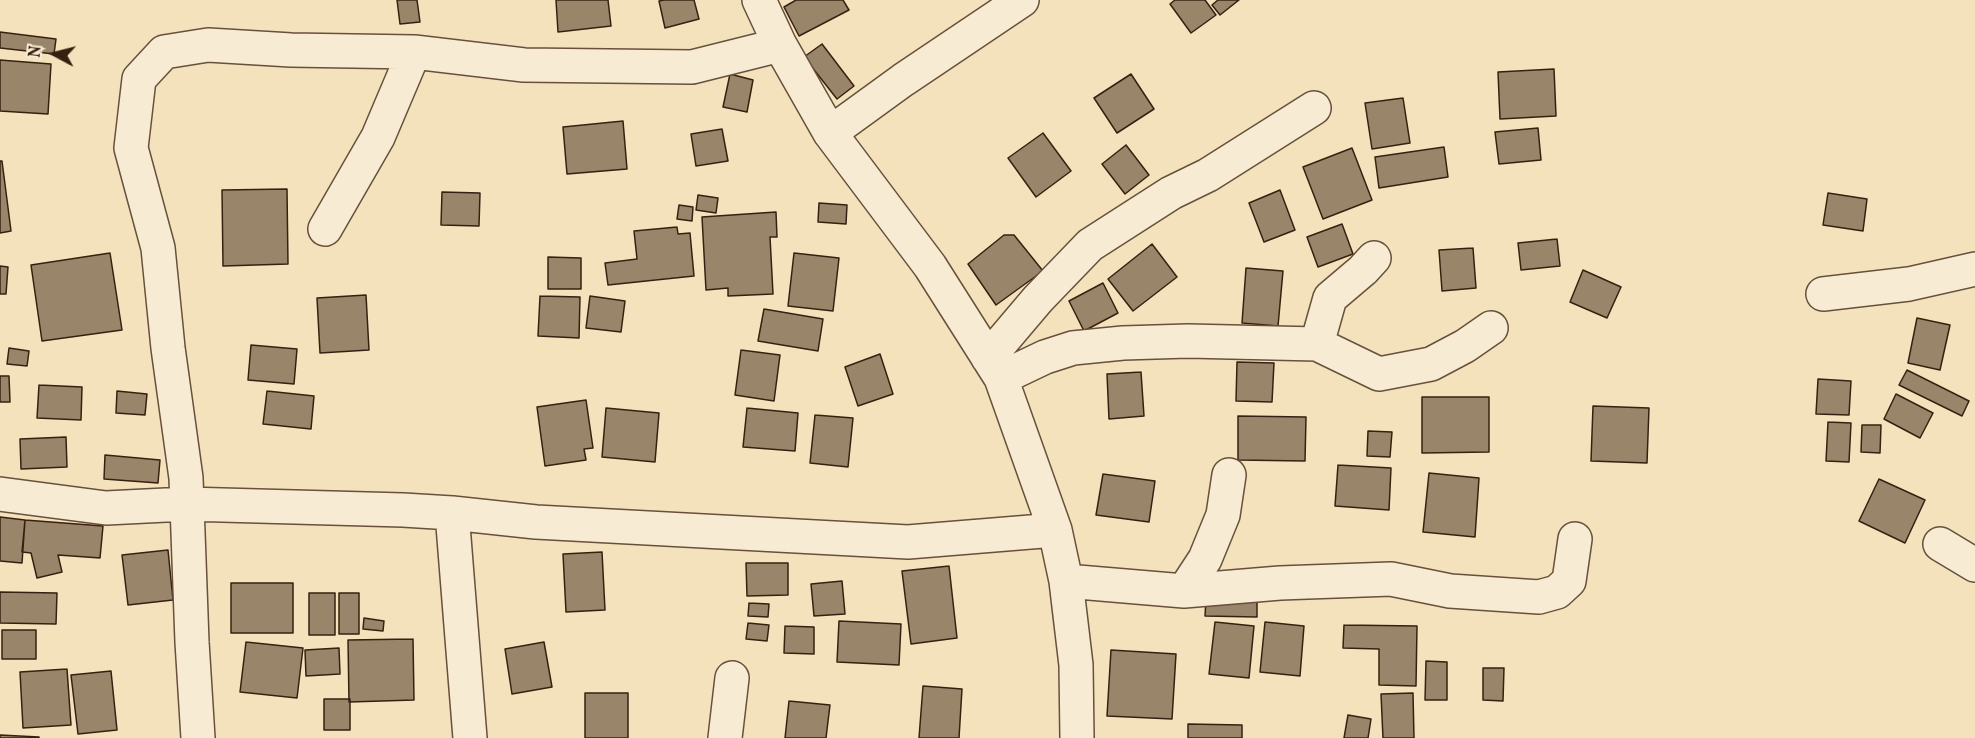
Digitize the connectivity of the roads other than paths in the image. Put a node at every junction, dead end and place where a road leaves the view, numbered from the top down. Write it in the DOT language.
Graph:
graph roads {
  1 [pos="759,0"];
  2 [pos="1022,0"];
  3 [pos="780,45"];
  4 [pos="414,52"];
  5 [pos="1314,108"];
  6 [pos="830,132"];
  7 [pos="325,229"];
  8 [pos="1374,258"];
  9 [pos="1975,269"];
  10 [pos="1823,294"];
  11 [pos="1491,328"];
  12 [pos="1317,344"];
  13 [pos="994,368"];
  14 [pos="1229,475"];
  15 [pos="0,494"];
  16 [pos="186,504"];
  17 [pos="452,513"];
  18 [pos="1055,530"];
  19 [pos="1575,539"];
  20 [pos="1940,544"];
  21 [pos="1975,565"];
  22 [pos="1066,581"];
  23 [pos="1184,591"];
  24 [pos="732,678"];
  25 [pos="198,738"];
  26 [pos="470,738"];
  27 [pos="725,738"];
  28 [pos="1077,738"];
  1 -- 3 [label="street"];
  2 -- 6 [label="street"];
  3 -- 4 [label="street"];
  3 -- 6 [label="street"];
  4 -- 7 [label="street"];
  4 -- 16 [label="street"];
  5 -- 13 [label="street"];
  6 -- 13 [label="street"];
  8 -- 12 [label="street"];
  9 -- 10 [label="street"];
  11 -- 12 [label="street"];
  12 -- 13 [label="street"];
  13 -- 18 [label="street"];
  14 -- 23 [label="street"];
  15 -- 16 [label="street"];
  16 -- 17 [label="street"];
  16 -- 25 [label="street"];
  17 -- 18 [label="street"];
  17 -- 26 [label="street"];
  18 -- 22 [label="street"];
  19 -- 23 [label="street"];
  20 -- 21 [label="street"];
  22 -- 23 [label="street"];
  22 -- 28 [label="street"];
  24 -- 27 [label="street"];
}
